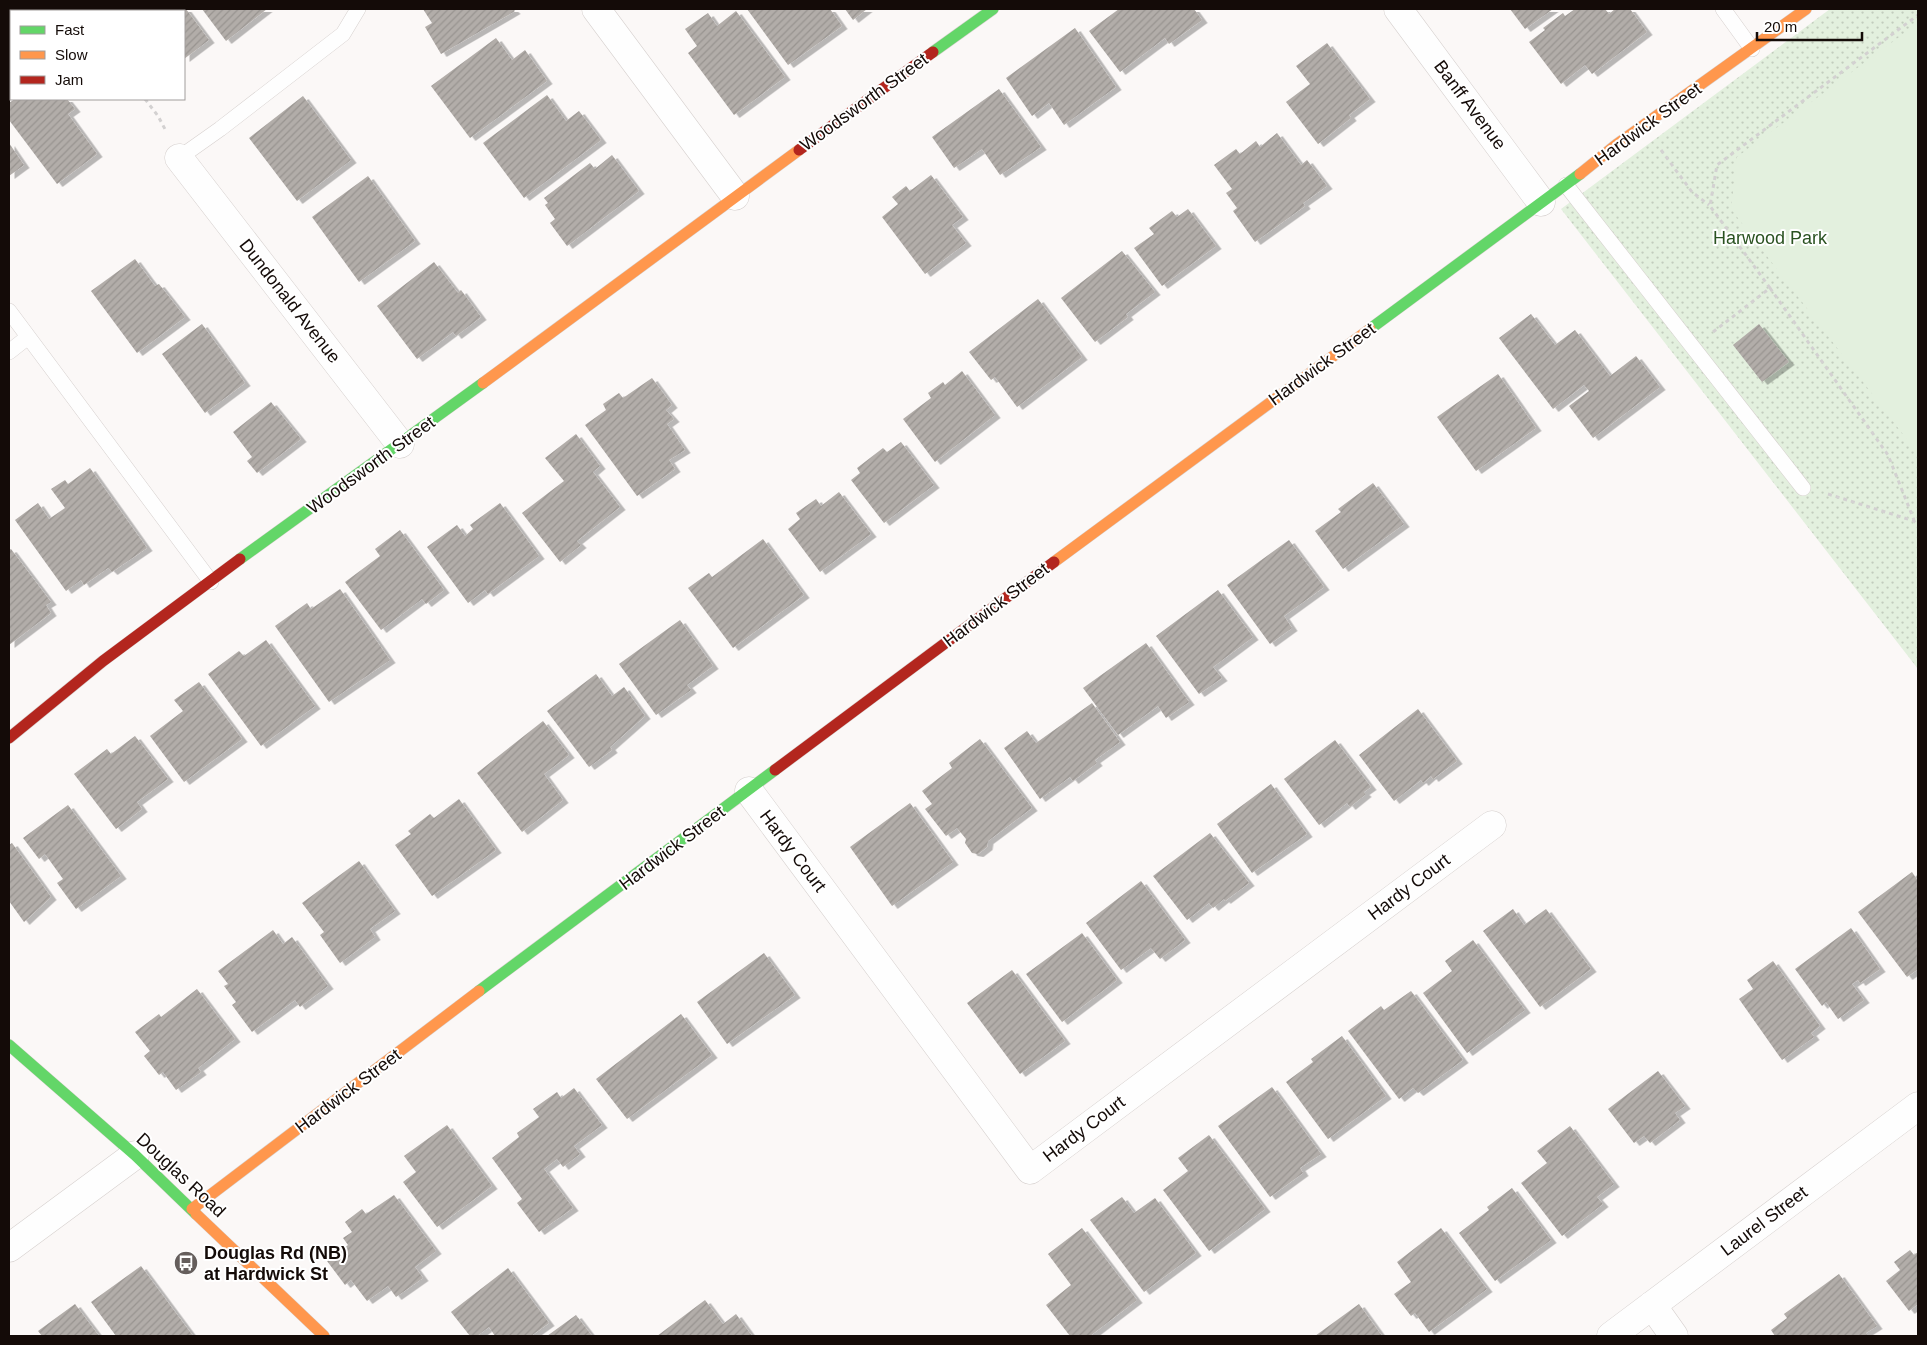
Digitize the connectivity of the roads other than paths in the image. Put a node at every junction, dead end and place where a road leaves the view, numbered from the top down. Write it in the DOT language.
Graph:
graph roads {
  1 [pos="358,9"];
  2 [pos="596,9"];
  3 [pos="993,9"];
  4 [pos="1398,9"];
  5 [pos="1723,9"];
  6 [pos="1806,9"];
  7 [pos="1752,49"];
  8 [pos="180,158"];
  9 [pos="1566,185"];
  10 [pos="735,196"];
  11 [pos="1541,202"];
  12 [pos="9,311"];
  13 [pos="28,337"];
  14 [pos="9,352"];
  15 [pos="400,444"];
  16 [pos="1803,488"];
  17 [pos="211,582"];
  18 [pos="9,738"];
  19 [pos="749,791"];
  20 [pos="1492,825"];
  21 [pos="9,1046"];
  22 [pos="1918,1106"];
  23 [pos="135,1155"];
  24 [pos="192,1209"];
  25 [pos="9,1248"];
  26 [pos="1652,1306"];
  27 [pos="324,1336"];
  28 [pos="1611,1336"];
  29 [pos="1674,1336"];
  1 -- 8 [label="lane"];
  2 -- 10 [label="street"];
  3 -- 10 [label="street, Woodsworth Street"];
  4 -- 11 [label="street, Banff Avenue"];
  5 -- 7 [label="lane"];
  6 -- 7 [label="street, Hardwick Street"];
  7 -- 9 [label="street, Hardwick Street"];
  8 -- 15 [label="street, Dundonald Avenue"];
  9 -- 11 [label="street, Hardwick Street"];
  9 -- 16 [label="lane"];
  10 -- 15 [label="street, Woodsworth Street"];
  11 -- 19 [label="street, Hardwick Street"];
  12 -- 13 [label="lane"];
  13 -- 14 [label="lane"];
  13 -- 17 [label="lane"];
  15 -- 17 [label="street, Woodsworth Street"];
  17 -- 18 [label="street, Woodsworth Street"];
  19 -- 20 [label="street, Hardy Court"];
  19 -- 24 [label="street, Hardwick Street"];
  21 -- 23 [label="street, Douglas Road"];
  22 -- 26 [label="street, Laurel Street"];
  23 -- 24 [label="street, Douglas Road"];
  23 -- 25 [label="street"];
  24 -- 27 [label="street, Douglas Road"];
  26 -- 28 [label="street, Laurel Street"];
  26 -- 29 [label="street"];
}
